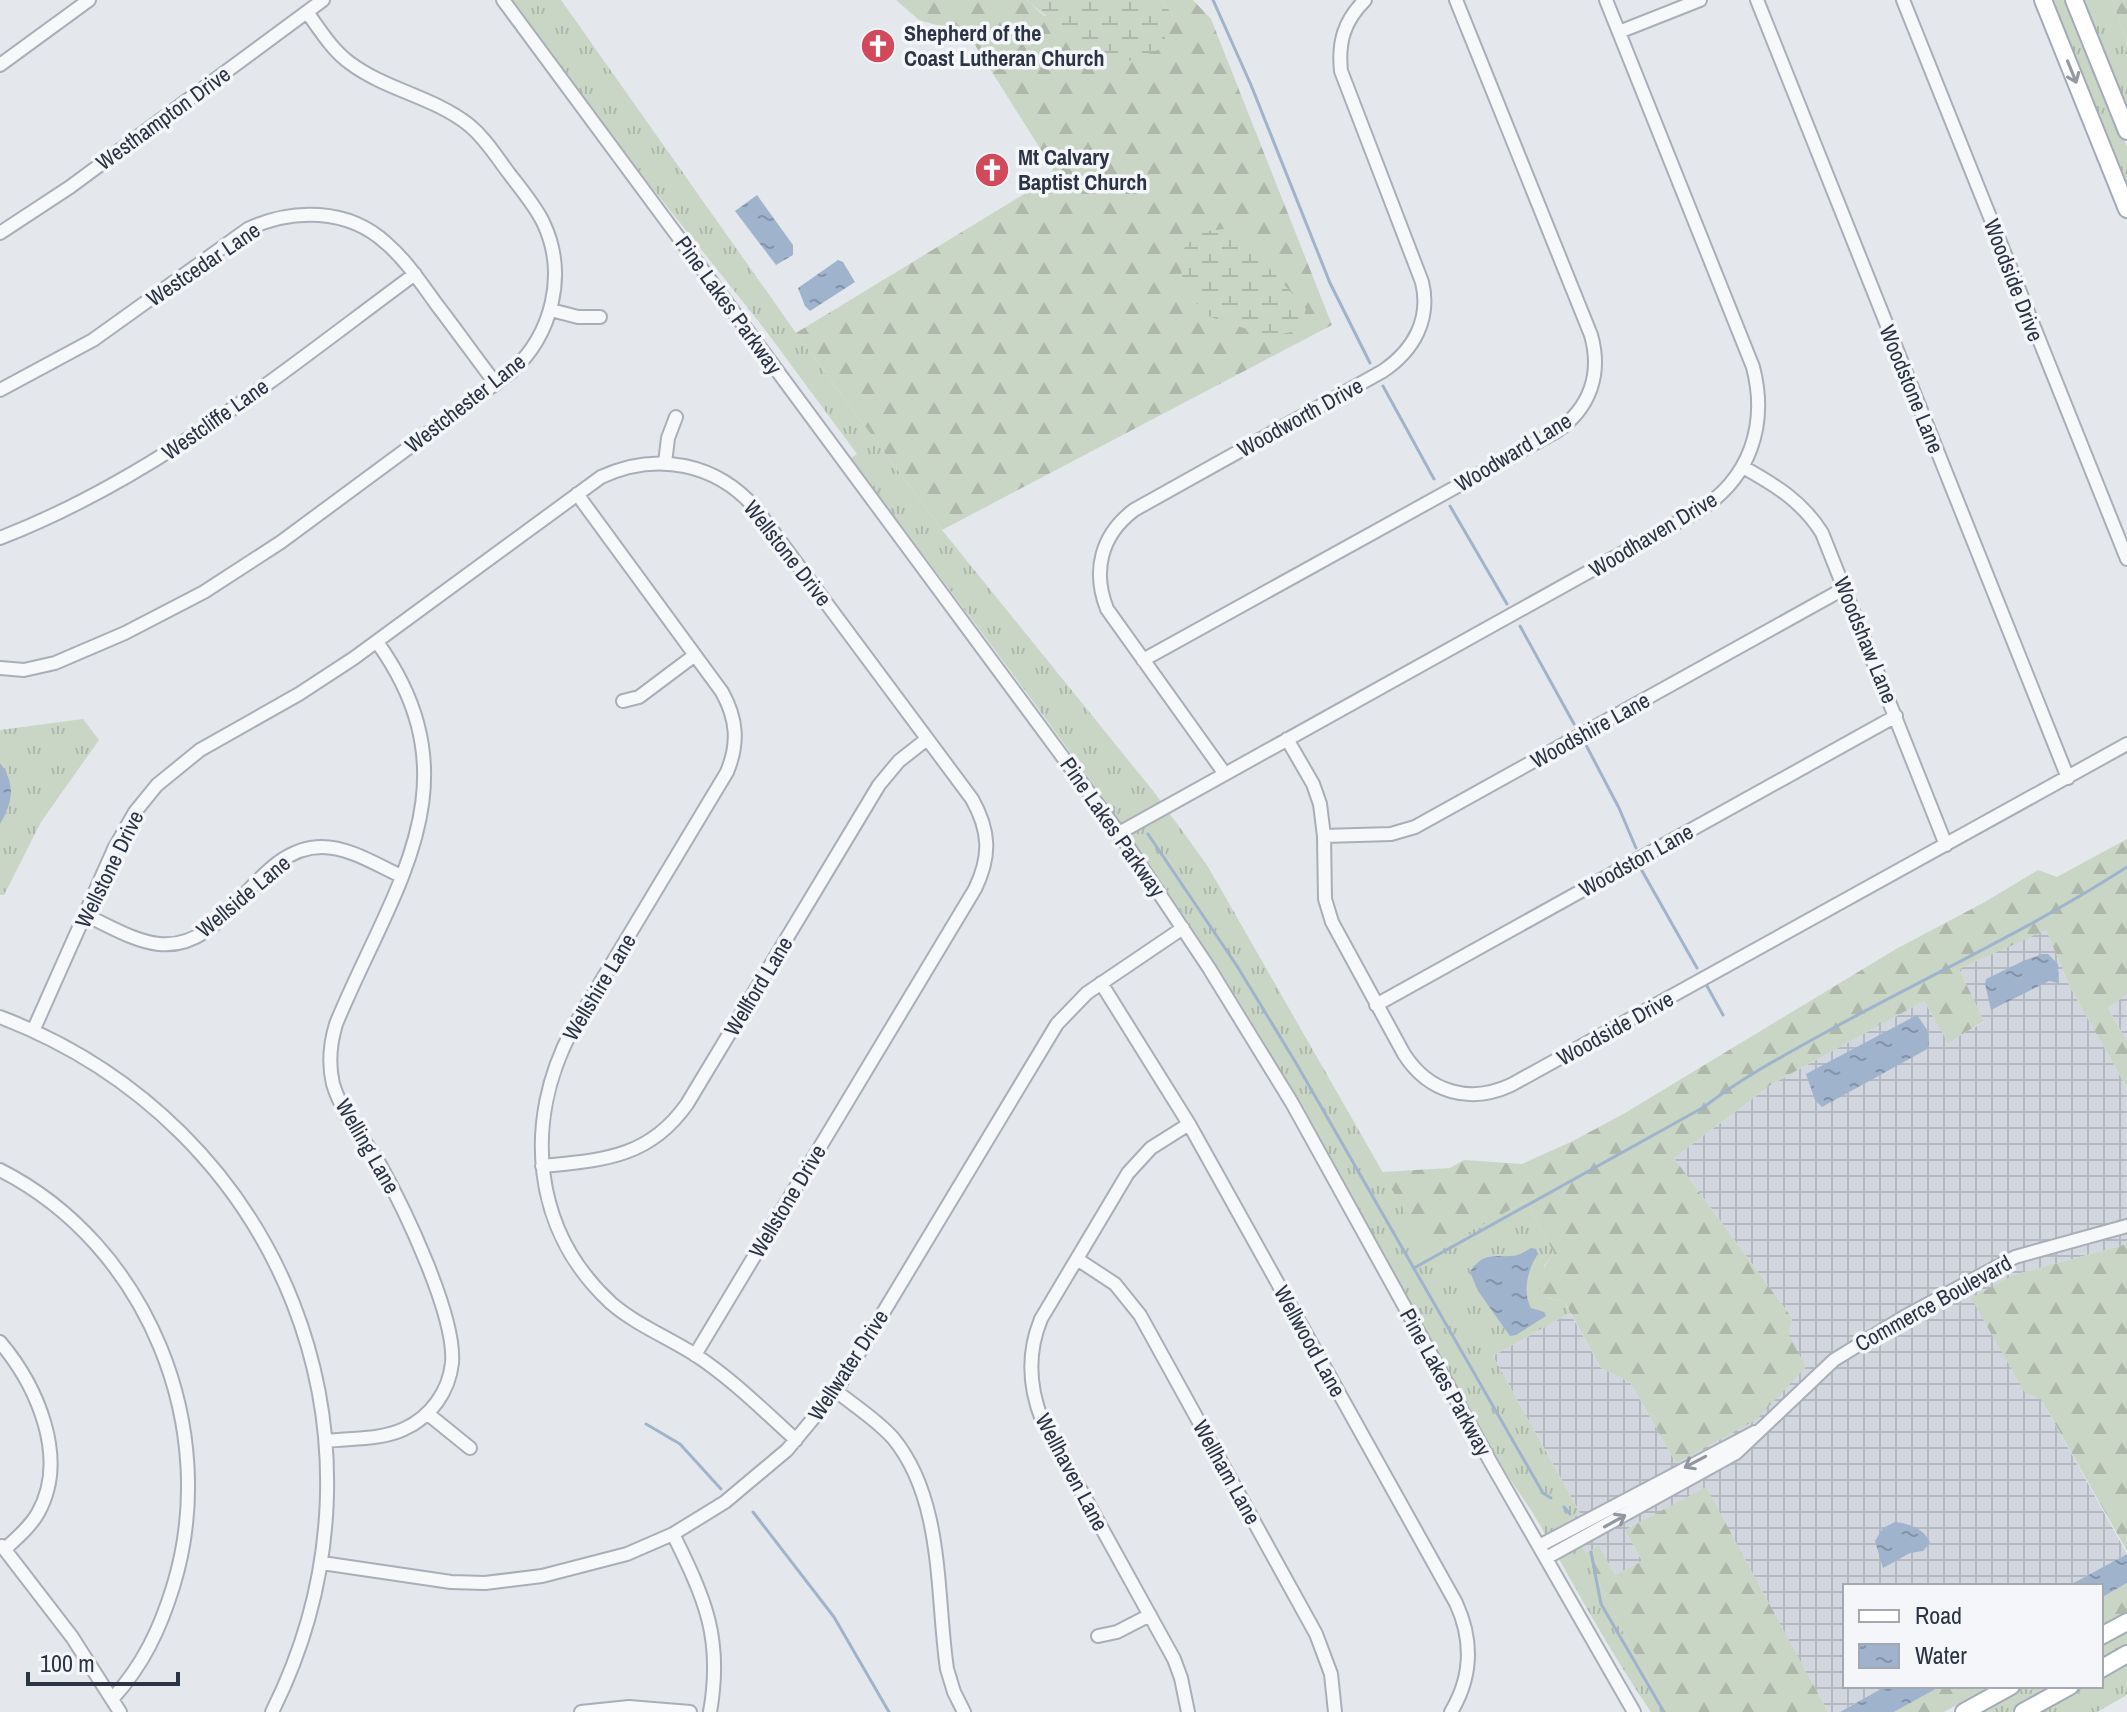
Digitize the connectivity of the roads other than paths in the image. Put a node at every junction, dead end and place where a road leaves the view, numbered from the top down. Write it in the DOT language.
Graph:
graph roads {
  1 [pos="89,0"];
  2 [pos="323,0"];
  3 [pos="503,0"];
  4 [pos="1365,0"];
  5 [pos="1456,0"];
  6 [pos="1606,0"];
  7 [pos="1700,0"];
  8 [pos="1757,0"];
  9 [pos="1903,0"];
  10 [pos="2043,0"];
  11 [pos="2074,0"];
  12 [pos="307,12"];
  13 [pos="1619,32"];
  14 [pos="0,65"];
  15 [pos="2127,131"];
  16 [pos="2127,209"];
  17 [pos="0,233"];
  18 [pos="415,274"];
  19 [pos="551,310"];
  20 [pos="600,317"];
  21 [pos="496,384"];
  22 [pos="0,390"];
  23 [pos="676,417"];
  24 [pos="665,463"];
  25 [pos="1743,467"];
  26 [pos="577,494"];
  27 [pos="0,538"];
  28 [pos="2127,559"];
  29 [pos="1845,588"];
  30 [pos="377,642"];
  31 [pos="695,655"];
  32 [pos="1143,660"];
  33 [pos="0,668"];
  34 [pos="623,701"];
  35 [pos="1896,716"];
  36 [pos="927,739"];
  37 [pos="1287,739"];
  38 [pos="2127,744"];
  39 [pos="1225,774"];
  40 [pos="2068,778"];
  41 [pos="1119,833"];
  42 [pos="1324,836"];
  43 [pos="1946,845"];
  44 [pos="401,876"];
  45 [pos="85,915"];
  46 [pos="1183,928"];
  47 [pos="1101,983"];
  48 [pos="1376,1005"];
  49 [pos="0,1017"];
  50 [pos="33,1031"];
  51 [pos="1189,1124"];
  52 [pos="542,1166"];
  53 [pos="0,1170"];
  54 [pos="2127,1226"];
  55 [pos="1077,1259"];
  56 [pos="0,1342"];
  57 [pos="695,1355"];
  58 [pos="836,1391"];
  59 [pos="428,1414"];
  60 [pos="1765,1427"];
  61 [pos="796,1440"];
  62 [pos="326,1441"];
  63 [pos="470,1448"];
  64 [pos="673,1534"];
  65 [pos="3,1546"];
  66 [pos="1539,1546"];
  67 [pos="1546,1558"];
  68 [pos="322,1563"];
  69 [pos="1150,1615"];
  70 [pos="2127,1622"];
  71 [pos="2103,1635"];
  72 [pos="1098,1636"];
  73 [pos="2127,1654"];
  74 [pos="2103,1668"];
  75 [pos="2007,1688"];
  76 [pos="2066,1688"];
  77 [pos="113,1698"];
  78 [pos="1453,1711"];
  79 [pos="120,1712"];
  80 [pos="272,1712"];
  81 [pos="581,1712"];
  82 [pos="690,1712"];
  83 [pos="710,1712"];
  84 [pos="964,1712"];
  85 [pos="1188,1712"];
  86 [pos="1335,1712"];
  87 [pos="1634,1712"];
  88 [pos="1964,1712"];
  89 [pos="2023,1712"];
  1 -- 14 [label="street"];
  2 -- 12 [label="street, Westhampton Drive"];
  3 -- 41 [label="street, Pine Lakes Parkway"];
  4 -- 32 [label="street, Woodworth Drive"];
  5 -- 32 [label="street, Woodward Lane"];
  6 -- 13 [label="street, Woodhaven Drive"];
  7 -- 13 [label="street"];
  8 -- 40 [label="street, Woodstone Lane"];
  9 -- 28 [label="street, Woodside Drive"];
  10 -- 16 [label="main road, one-way"];
  11 -- 15 [label="main road"];
  12 -- 17 [label="street, Westhampton Drive"];
  12 -- 19 [label="street, Westchester Lane"];
  13 -- 25 [label="street, Woodhaven Drive"];
  18 -- 21 [label="street, Westcedar Lane"];
  18 -- 22 [label="street, Westcedar Lane"];
  18 -- 27 [label="street, Westcliffe Lane"];
  19 -- 20 [label="street"];
  19 -- 21 [label="street, Westchester Lane"];
  21 -- 33 [label="street, Westchester Lane"];
  23 -- 24 [label="street"];
  24 -- 26 [label="street, Wellstone Drive"];
  24 -- 36 [label="street, Wellstone Drive"];
  25 -- 29 [label="street, Woodshaw Lane"];
  25 -- 37 [label="street, Woodhaven Drive"];
  26 -- 30 [label="street, Wellstone Drive"];
  26 -- 31 [label="street, Wellshire Lane"];
  29 -- 35 [label="street, Woodshaw Lane"];
  29 -- 42 [label="street, Woodshire Lane"];
  30 -- 44 [label="street, Welling Lane"];
  30 -- 45 [label="street, Wellstone Drive"];
  31 -- 34 [label="street"];
  31 -- 52 [label="street, Wellshire Lane"];
  32 -- 39 [label="street, Woodworth Drive"];
  35 -- 43 [label="street, Woodshaw Lane"];
  35 -- 48 [label="street, Woodston Lane"];
  36 -- 52 [label="street, Wellford Lane"];
  36 -- 57 [label="street, Wellstone Drive"];
  37 -- 39 [label="street, Woodhaven Drive"];
  37 -- 42 [label="street, Woodside Drive"];
  38 -- 40 [label="street, Woodside Drive"];
  39 -- 41 [label="street, Woodhaven Drive"];
  40 -- 43 [label="street, Woodside Drive"];
  41 -- 46 [label="street, Pine Lakes Parkway"];
  42 -- 48 [label="street, Woodside Drive"];
  43 -- 48 [label="street, Woodside Drive"];
  44 -- 45 [label="street, Wellside Lane"];
  44 -- 59 [label="street, Welling Lane"];
  45 -- 50 [label="street, Wellstone Drive"];
  46 -- 47 [label="street, Wellwater Drive"];
  46 -- 66 [label="street, Pine Lakes Parkway"];
  47 -- 51 [label="street, Wellwood Lane"];
  47 -- 58 [label="street, Wellwater Drive"];
  49 -- 50 [label="street"];
  50 -- 62 [label="street"];
  51 -- 55 [label="street, Wellhaven Lane"];
  51 -- 78 [label="street, Wellwood Lane"];
  52 -- 57 [label="street, Wellshire Lane"];
  53 -- 77 [label="street"];
  54 -- 60 [label="street, Commerce Boulevard"];
  55 -- 69 [label="street, Wellhaven Lane"];
  55 -- 86 [label="street, Wellham Lane"];
  56 -- 65 [label="street"];
  57 -- 61 [label="street, Wellshire Lane"];
  58 -- 61 [label="street, Wellwater Drive"];
  58 -- 84 [label="street"];
  59 -- 62 [label="street"];
  59 -- 63 [label="street"];
  60 -- 66 [label="street, Commerce Boulevard, one-way"];
  67 -- 60 [label="street, Commerce Boulevard, one-way"];
  61 -- 64 [label="street, Wellwater Drive"];
  62 -- 68 [label="street"];
  64 -- 68 [label="street, Wellwater Drive"];
  64 -- 83 [label="street"];
  65 -- 77 [label="street"];
  66 -- 67 [label="street, Pine Lakes Parkway"];
  67 -- 87 [label="street, Pine Lakes Parkway"];
  68 -- 80 [label="street"];
  69 -- 72 [label="street"];
  69 -- 85 [label="street, Wellhaven Lane"];
  70 -- 71 [label="main road"];
  73 -- 74 [label="main road"];
  75 -- 88 [label="main road"];
  76 -- 89 [label="main road"];
  77 -- 79 [label="street"];
  81 -- 82 [label="street"];
}
